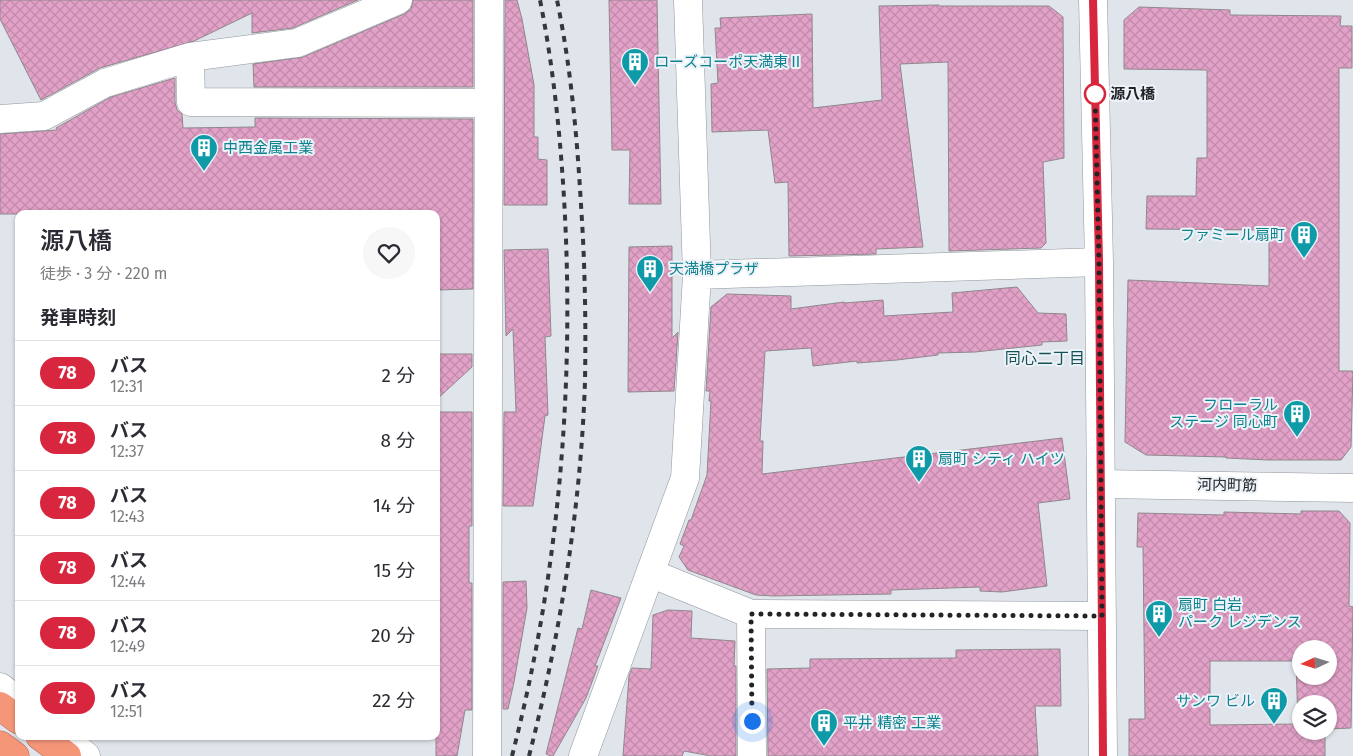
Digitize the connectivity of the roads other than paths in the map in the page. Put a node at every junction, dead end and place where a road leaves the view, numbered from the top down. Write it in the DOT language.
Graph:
graph roads {
  1 [pos="398,0"];
  2 [pos="489,0"];
  3 [pos="688,0"];
  4 [pos="1093,0"];
  5 [pos="190,57"];
  6 [pos="488,103"];
  7 [pos="0,119"];
  8 [pos="1099,262"];
  9 [pos="697,275"];
  10 [pos="1101,484"];
  11 [pos="1353,488"];
  12 [pos="650,573"];
  13 [pos="751,614"];
  14 [pos="1102,616"];
  15 [pos="0,687"];
  16 [pos="15,699"];
  17 [pos="0,706"];
  18 [pos="15,717"];
  19 [pos="45,740"];
  20 [pos="66,740"];
  21 [pos="0,744"];
  22 [pos="15,756"];
  23 [pos="67,756"];
  24 [pos="86,756"];
  25 [pos="487,756"];
  26 [pos="584,756"];
  27 [pos="752,756"];
  28 [pos="1103,756"];
  1 -- 5 [label="street"];
  2 -- 6 [label="street"];
  3 -- 9 [label="street"];
  4 -- 8 [label="street"];
  5 -- 6 [label="street"];
  5 -- 7 [label="street"];
  6 -- 25 [label="street"];
  8 -- 9 [label="street"];
  8 -- 10 [label="street"];
  9 -- 12 [label="street"];
  10 -- 11 [label="street, 河内町筋"];
  10 -- 14 [label="street"];
  12 -- 13 [label="street"];
  12 -- 26 [label="street"];
  13 -- 14 [label="street"];
  13 -- 27 [label="street"];
  14 -- 28 [label="street"];
  15 -- 16 [label="street"];
  17 -- 18 [label="highway"];
  19 -- 23 [label="highway"];
  20 -- 24 [label="street"];
  21 -- 22 [label="highway"];
}
